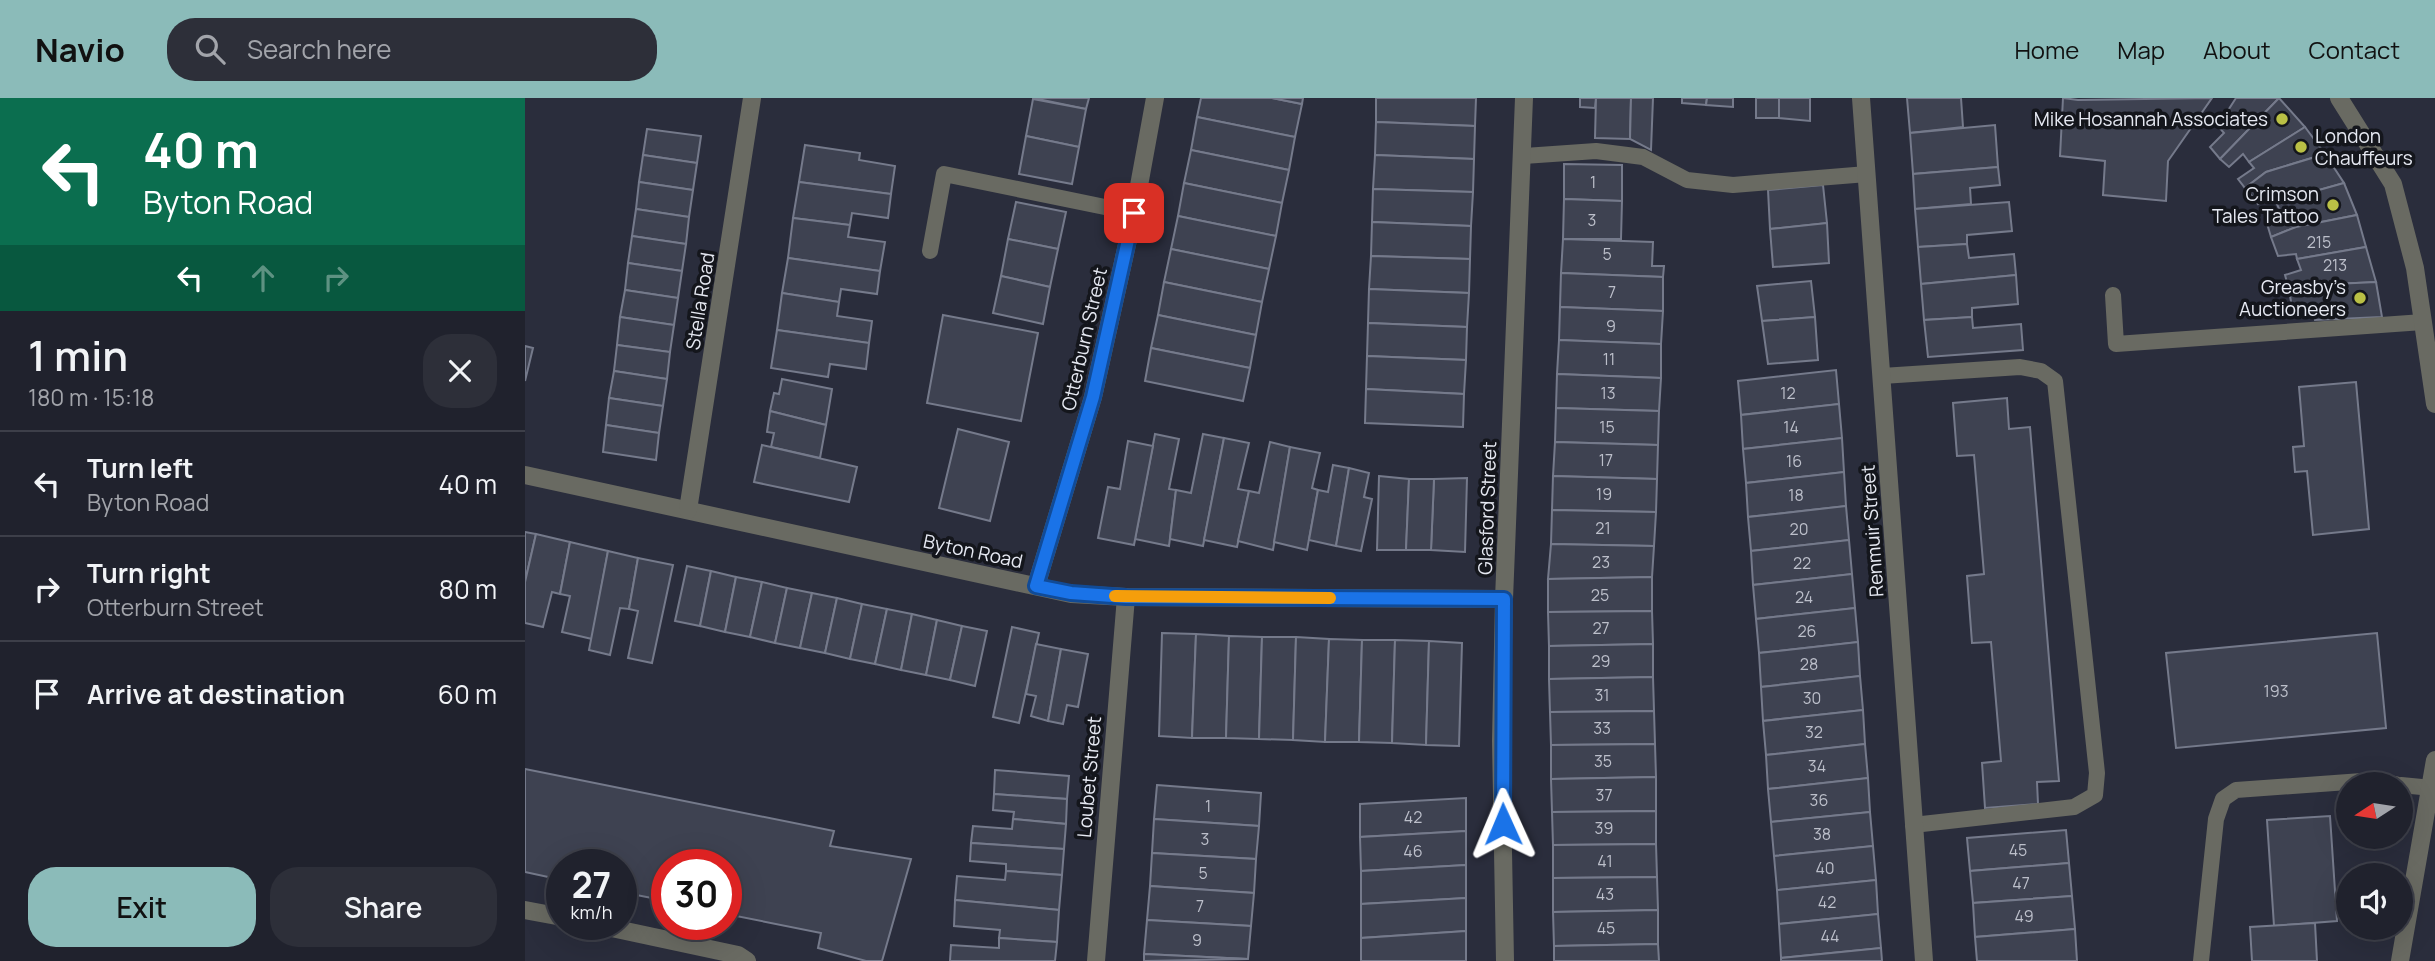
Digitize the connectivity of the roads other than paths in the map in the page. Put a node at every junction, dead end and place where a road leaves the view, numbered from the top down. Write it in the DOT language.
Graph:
graph roads {
  1 [pos="752,98"];
  2 [pos="1155,98"];
  3 [pos="1524,98"];
  4 [pos="1861,98"];
  5 [pos="2339,98"];
  6 [pos="1523,156"];
  7 [pos="1867,174"];
  8 [pos="1134,213"];
  9 [pos="930,251"];
  10 [pos="2113,295"];
  11 [pos="2423,322"];
  12 [pos="1882,376"];
  13 [pos="2435,404"];
  14 [pos="525,475"];
  15 [pos="688,510"];
  16 [pos="1036,586"];
  17 [pos="1126,597"];
  18 [pos="1504,599"];
  19 [pos="2435,760"];
  20 [pos="2336,783"];
  21 [pos="2413,786"];
  22 [pos="2432,788"];
  23 [pos="1913,825"];
  24 [pos="525,910"];
  25 [pos="546,914"];
  26 [pos="637,933"];
  27 [pos="747,961"];
  28 [pos="1096,961"];
  29 [pos="1505,961"];
  30 [pos="1924,961"];
  31 [pos="2201,961"];
  32 [pos="2400,961"];
  1 -- 15 [label="street, Stella Road"];
  2 -- 8 [label="street, Otterburn Street"];
  3 -- 6 [label="street, Glasford Street"];
  4 -- 7 [label="street, Renmuir Street"];
  5 -- 11 [label="street"];
  6 -- 7 [label="lane"];
  6 -- 18 [label="street, Glasford Street"];
  7 -- 12 [label="street, Renmuir Street"];
  8 -- 9 [label="lane"];
  8 -- 16 [label="street, Otterburn Street"];
  10 -- 11 [label="lane"];
  11 -- 13 [label="street"];
  12 -- 23 [label="street, Renmuir Street"];
  12 -- 23 [label="lane"];
  14 -- 15 [label="street, Byton Road"];
  15 -- 16 [label="street, Byton Road"];
  16 -- 17 [label="street, Byton Road"];
  17 -- 18 [label="street, Byton Road"];
  17 -- 28 [label="street, Loubet Street"];
  18 -- 29 [label="street, Glasford Street"];
  19 -- 22 [label="street"];
  20 -- 31 [label="lane"];
  21 -- 22 [label="lane"];
  22 -- 32 [label="street"];
  23 -- 30 [label="street, Renmuir Street"];
  24 -- 25 [label="street"];
  26 -- 27 [label="street"];
}
